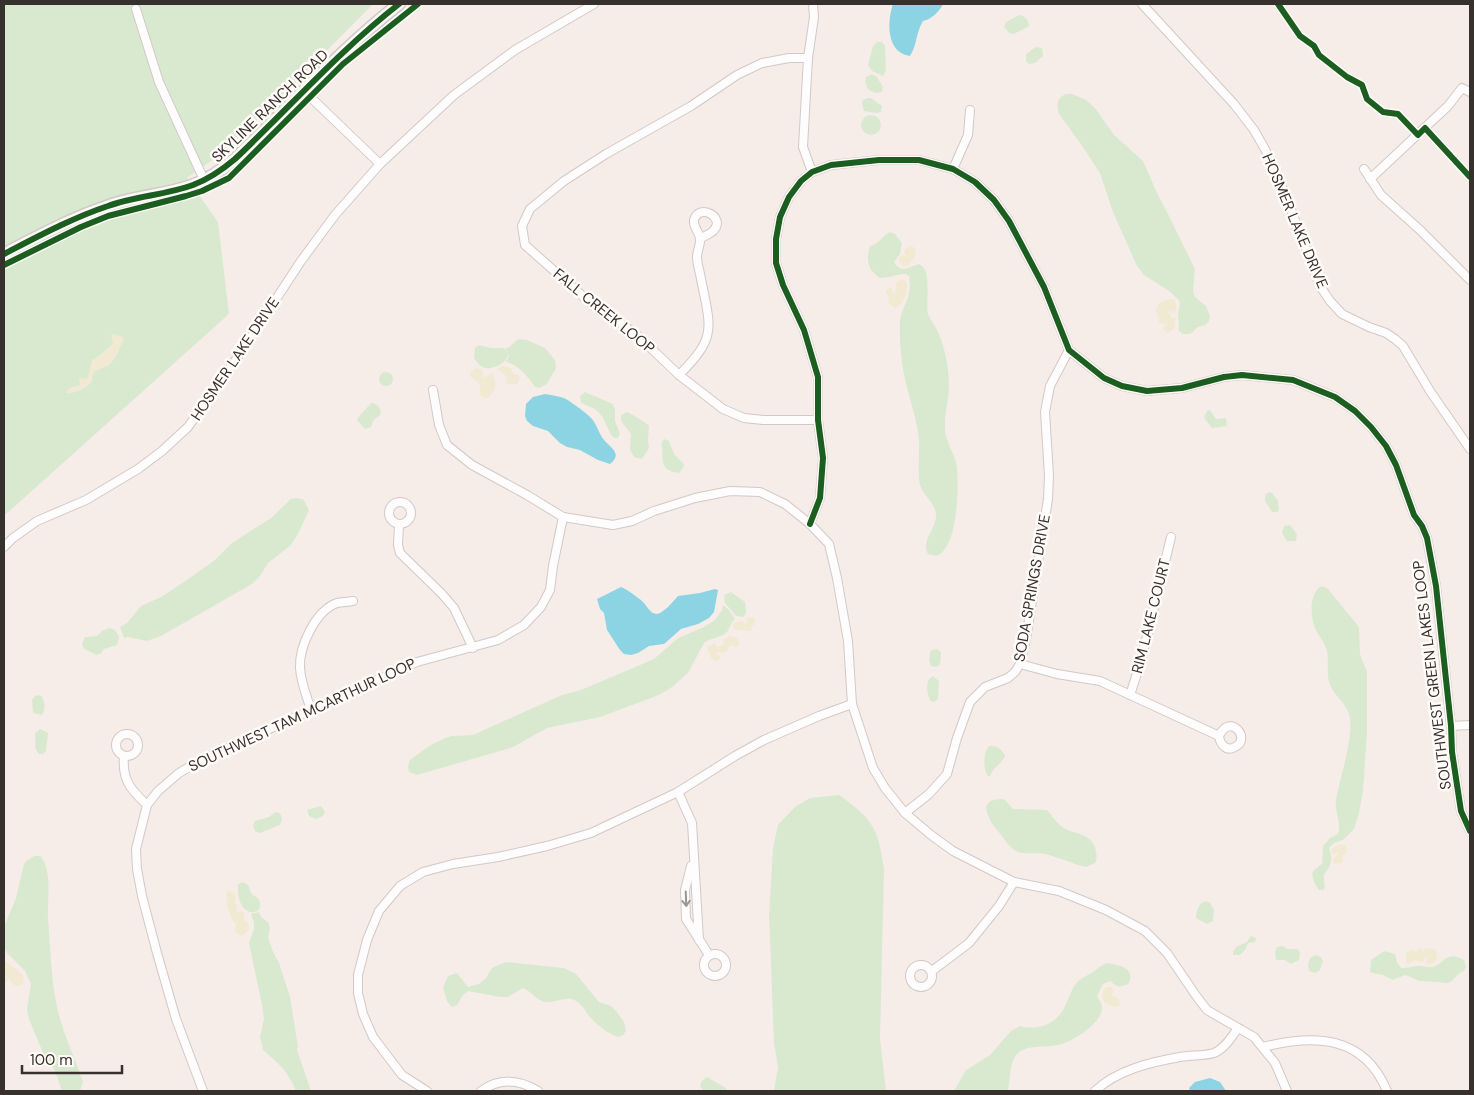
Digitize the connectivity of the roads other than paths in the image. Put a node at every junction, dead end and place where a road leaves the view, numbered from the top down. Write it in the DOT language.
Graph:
graph roads {
  1 [pos="399,4"];
  2 [pos="594,4"];
  3 [pos="813,4"];
  4 [pos="1142,4"];
  5 [pos="135,6"];
  6 [pos="808,58"];
  7 [pos="304,91"];
  8 [pos="1470,92"];
  9 [pos="970,110"];
  10 [pos="380,164"];
  11 [pos="954,169"];
  12 [pos="1364,169"];
  13 [pos="812,172"];
  14 [pos="1370,179"];
  15 [pos="204,180"];
  16 [pos="700,239"];
  17 [pos="4,254"];
  18 [pos="1470,280"];
  19 [pos="1069,350"];
  20 [pos="679,375"];
  21 [pos="433,390"];
  22 [pos="818,420"];
  23 [pos="1470,449"];
  24 [pos="563,517"];
  25 [pos="399,524"];
  26 [pos="810,524"];
  27 [pos="1171,538"];
  28 [pos="4,547"];
  29 [pos="353,601"];
  30 [pos="473,648"];
  31 [pos="1020,664"];
  32 [pos="1130,695"];
  33 [pos="852,704"];
  34 [pos="311,710"];
  35 [pos="1470,725"];
  36 [pos="1450,726"];
  37 [pos="1219,736"];
  38 [pos="124,756"];
  39 [pos="678,792"];
  40 [pos="147,805"];
  41 [pos="906,813"];
  42 [pos="1470,831"];
  43 [pos="1014,882"];
  44 [pos="709,955"];
  45 [pos="932,971"];
  46 [pos="1238,1028"];
  47 [pos="1263,1047"];
  48 [pos="203,1091"];
  49 [pos="427,1091"];
  50 [pos="481,1091"];
  51 [pos="538,1091"];
  52 [pos="1095,1091"];
  53 [pos="1287,1091"];
  54 [pos="1386,1091"];
  1 -- 7 [label="street, SKYLINE RANCH ROAD"];
  2 -- 10 [label="street, HOSMER LAKE DRIVE"];
  3 -- 6 [label="street"];
  4 -- 23 [label="street, HOSMER LAKE DRIVE"];
  5 -- 15 [label="street"];
  6 -- 13 [label="street"];
  6 -- 20 [label="street, FALL CREEK LOOP"];
  7 -- 10 [label="street"];
  7 -- 15 [label="street, SKYLINE RANCH ROAD"];
  8 -- 14 [label="street"];
  9 -- 11 [label="street"];
  10 -- 28 [label="street, HOSMER LAKE DRIVE"];
  11 -- 13 [label="street, SOUTHWEST GREEN LAKES LOOP"];
  11 -- 19 [label="street, SOUTHWEST GREEN LAKES LOOP"];
  12 -- 14 [label="street"];
  13 -- 22 [label="street, SOUTHWEST GREEN LAKES LOOP"];
  14 -- 18 [label="street"];
  15 -- 17 [label="street, SKYLINE RANCH ROAD"];
  16 -- 20 [label="street"];
  19 -- 31 [label="street, SODA SPRINGS DRIVE"];
  19 -- 36 [label="street, SOUTHWEST GREEN LAKES LOOP"];
  20 -- 22 [label="street, FALL CREEK LOOP"];
  21 -- 24 [label="street"];
  22 -- 26 [label="street, SOUTHWEST GREEN LAKES LOOP"];
  24 -- 26 [label="street"];
  24 -- 30 [label="street, SOUTHWEST TAM MCARTHUR LOOP"];
  25 -- 30 [label="street"];
  26 -- 33 [label="street"];
  27 -- 32 [label="street, RIM LAKE COURT"];
  29 -- 34 [label="street"];
  30 -- 34 [label="street, SOUTHWEST TAM MCARTHUR LOOP"];
  31 -- 32 [label="street"];
  31 -- 41 [label="street, SODA SPRINGS DRIVE"];
  32 -- 37 [label="street"];
  33 -- 39 [label="street"];
  33 -- 41 [label="street"];
  34 -- 40 [label="street, SOUTHWEST TAM MCARTHUR LOOP"];
  35 -- 36 [label="street"];
  36 -- 42 [label="street, SOUTHWEST GREEN LAKES LOOP"];
  38 -- 40 [label="street"];
  39 -- 44 [label="street"];
  39 -- 49 [label="street"];
  40 -- 48 [label="street, SOUTHWEST TAM MCARTHUR LOOP"];
  41 -- 43 [label="street"];
  43 -- 45 [label="street"];
  43 -- 46 [label="street"];
  46 -- 47 [label="street"];
  46 -- 52 [label="street"];
  47 -- 53 [label="street"];
  47 -- 54 [label="street"];
  50 -- 51 [label="street"];
}
